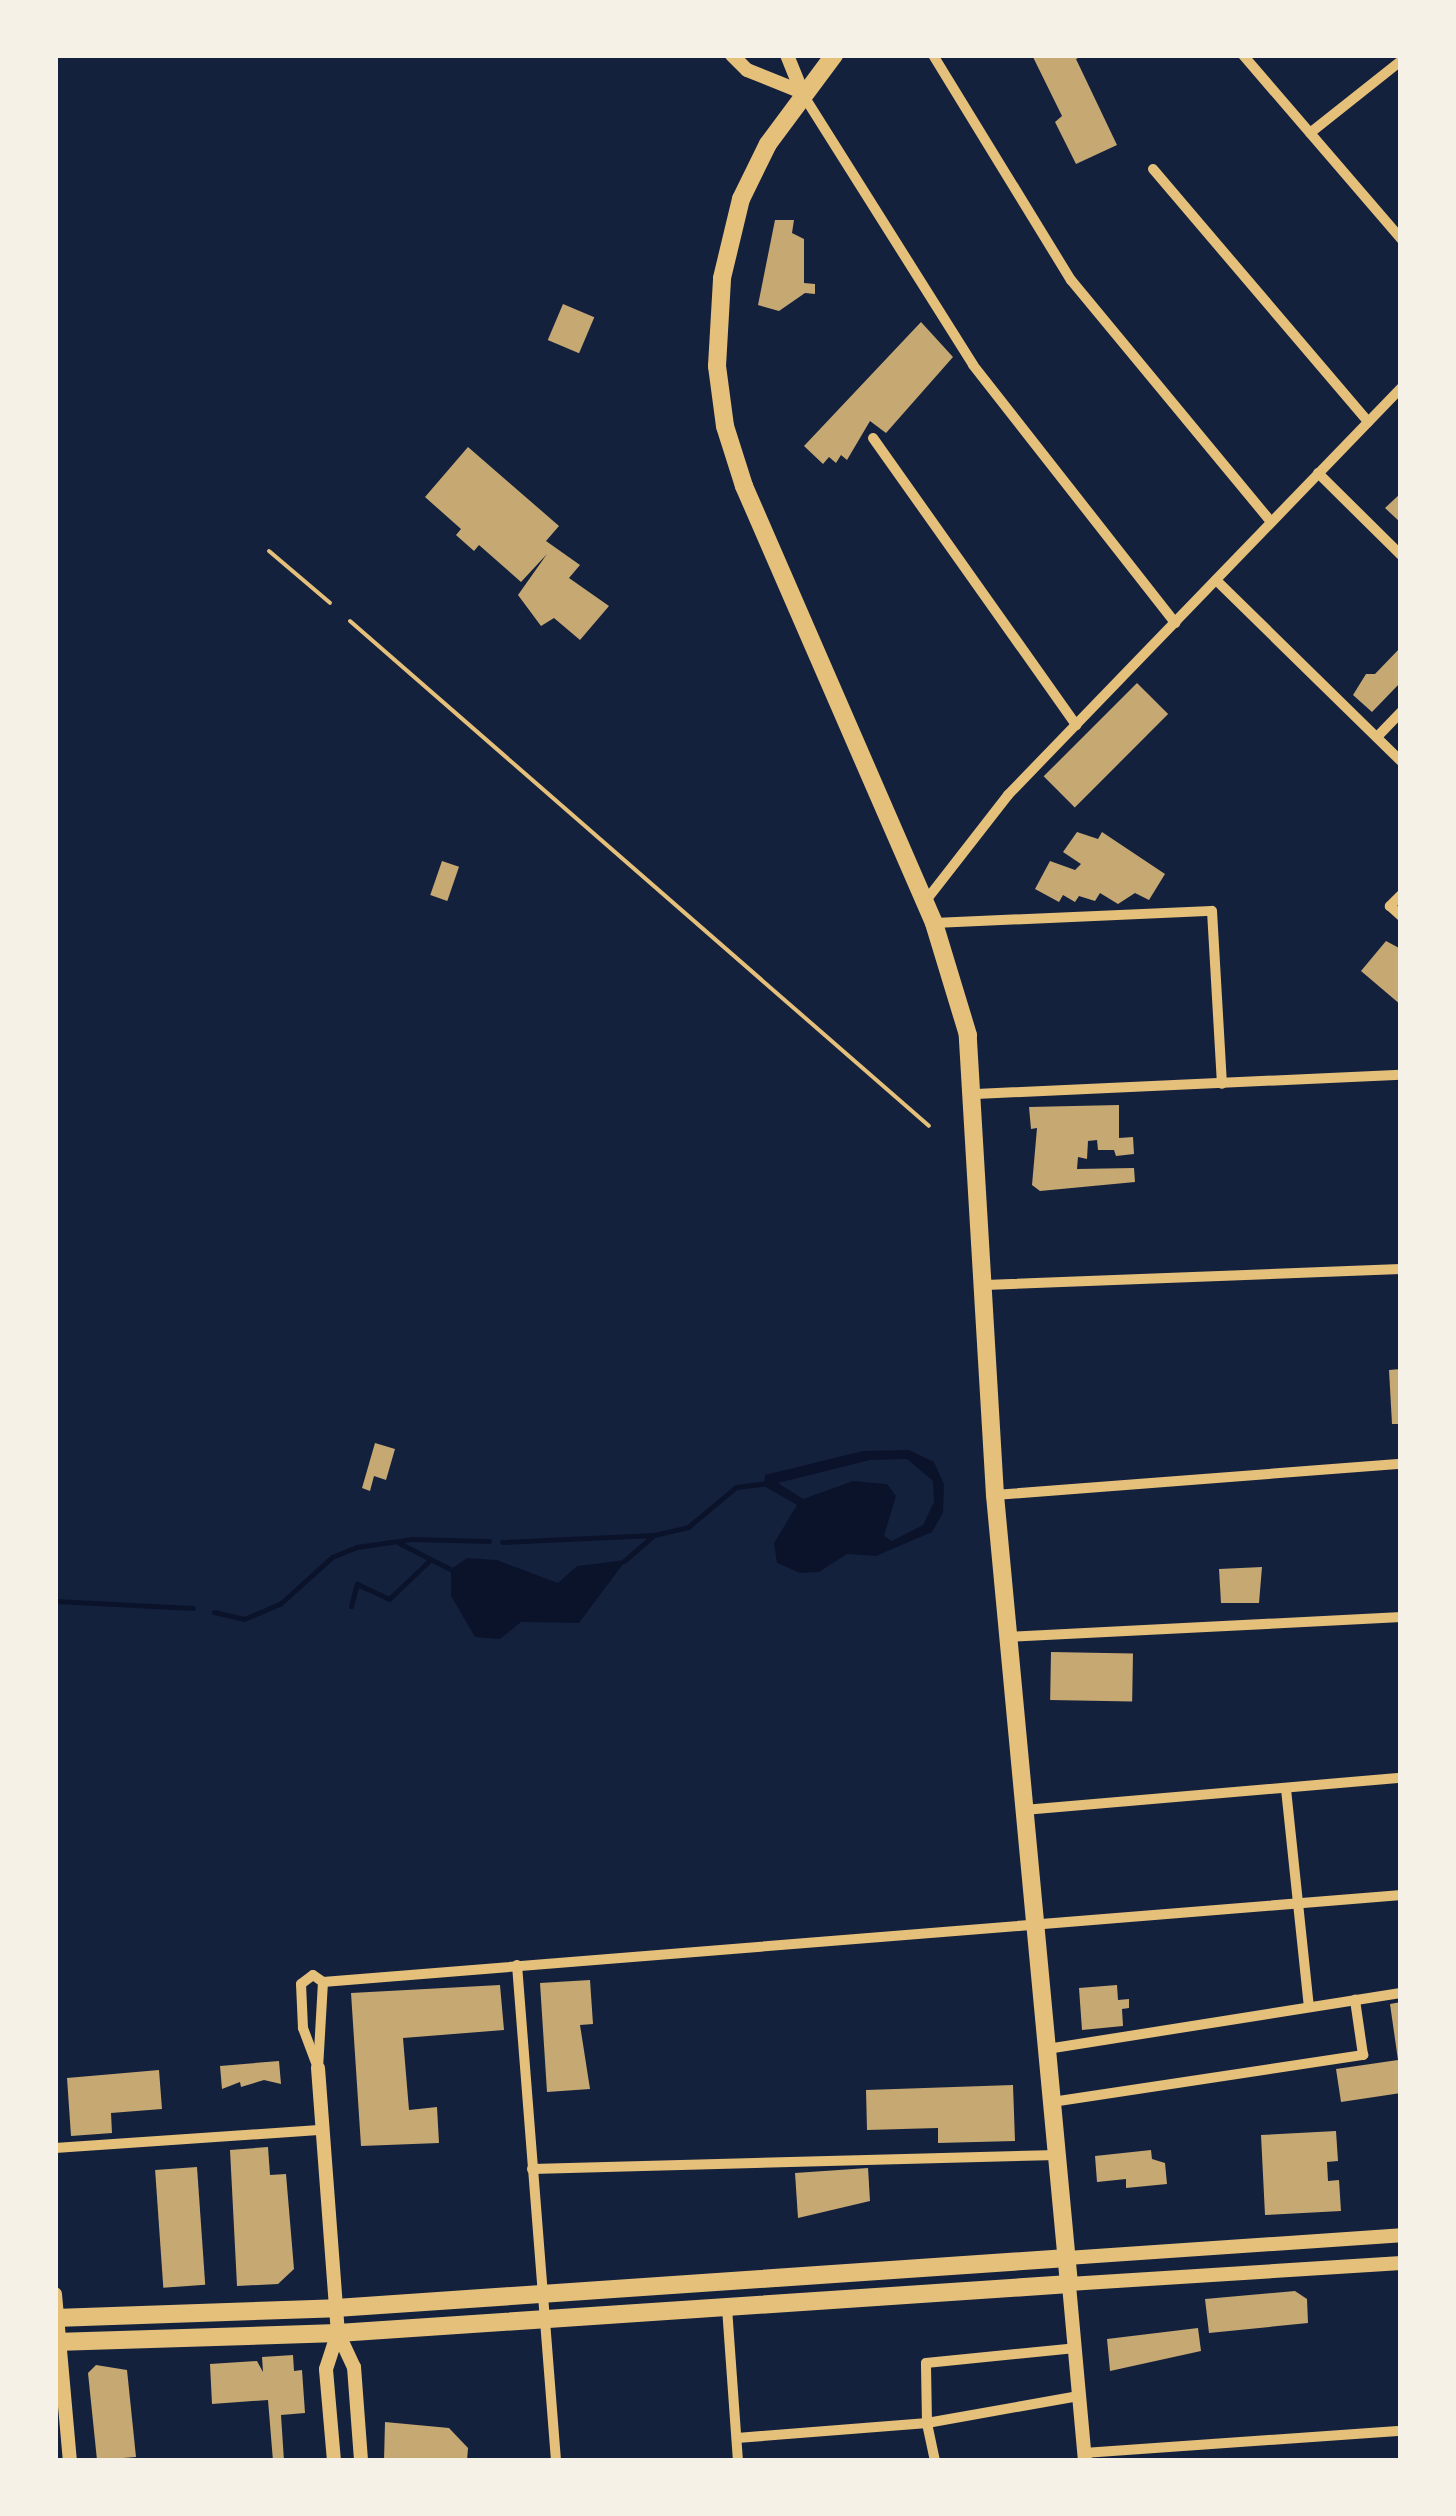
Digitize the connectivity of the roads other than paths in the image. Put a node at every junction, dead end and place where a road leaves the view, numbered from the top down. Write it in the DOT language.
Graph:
graph roads {
  1 [pos="732,55"];
  2 [pos="787,55"];
  3 [pos="834,55"];
  4 [pos="933,55"];
  5 [pos="1244,55"];
  6 [pos="1401,61"];
  7 [pos="802,92"];
  8 [pos="1310,133"];
  9 [pos="1153,169"];
  10 [pos="1401,239"];
  11 [pos="1401,388"];
  12 [pos="1368,422"];
  13 [pos="873,438"];
  14 [pos="1318,473"];
  15 [pos="1271,522"];
  16 [pos="1401,554"];
  17 [pos="1216,580"];
  18 [pos="1174,623"];
  19 [pos="1401,712"];
  20 [pos="1076,725"];
  21 [pos="1377,737"];
  22 [pos="1401,760"];
  23 [pos="1401,895"];
  24 [pos="924,903"];
  25 [pos="1401,916"];
  26 [pos="934,923"];
  27 [pos="1401,1076"];
  28 [pos="1222,1084"];
  29 [pos="976,1094"];
  30 [pos="1401,1269"];
  31 [pos="985,1285"];
  32 [pos="1401,1464"];
  33 [pos="995,1496"];
  34 [pos="1401,1617"];
  35 [pos="1008,1638"];
  36 [pos="1401,1778"];
  37 [pos="1286,1789"];
  38 [pos="1024,1810"];
  39 [pos="1401,1895"];
  40 [pos="1298,1904"];
  41 [pos="1034,1926"];
  42 [pos="518,1965"];
  43 [pos="323,1982"];
  44 [pos="1401,1993"];
  45 [pos="1355,2000"];
  46 [pos="1309,2007"];
  47 [pos="1047,2048"];
  48 [pos="318,2068"];
  49 [pos="1052,2102"];
  50 [pos="322,2130"];
  51 [pos="55,2148"];
  52 [pos="1056,2155"];
  53 [pos="532,2170"];
  54 [pos="1401,2235"];
  55 [pos="1067,2258"];
  56 [pos="1401,2262"];
  57 [pos="1069,2284"];
  58 [pos="55,2294"];
  59 [pos="544,2294"];
  60 [pos="336,2308"];
  61 [pos="727,2308"];
  62 [pos="56,2318"];
  63 [pos="546,2320"];
  64 [pos="338,2334"];
  65 [pos="57,2342"];
  66 [pos="1074,2348"];
  67 [pos="1079,2396"];
  68 [pos="927,2423"];
  69 [pos="1401,2432"];
  70 [pos="736,2438"];
  71 [pos="1085,2457"];
  72 [pos="65,2458"];
  73 [pos="334,2461"];
  74 [pos="361,2461"];
  75 [pos="556,2461"];
  76 [pos="738,2461"];
  77 [pos="936,2461"];
  1 -- 7 [label="street"];
  2 -- 7 [label="street"];
  3 -- 7 [label="main road"];
  4 -- 15 [label="street"];
  5 -- 8 [label="street"];
  6 -- 8 [label="street"];
  7 -- 18 [label="street"];
  7 -- 24 [label="main road"];
  8 -- 10 [label="street"];
  9 -- 12 [label="street"];
  11 -- 12 [label="street"];
  12 -- 14 [label="street"];
  13 -- 20 [label="street"];
  14 -- 15 [label="street"];
  14 -- 16 [label="street"];
  15 -- 17 [label="street"];
  17 -- 18 [label="street"];
  17 -- 21 [label="street"];
  18 -- 20 [label="street"];
  19 -- 21 [label="street"];
  20 -- 24 [label="street"];
  21 -- 22 [label="street"];
  23 -- 25 [label="street"];
  24 -- 26 [label="main road"];
  26 -- 28 [label="street"];
  26 -- 29 [label="main road"];
  27 -- 28 [label="street"];
  28 -- 29 [label="street"];
  29 -- 31 [label="main road"];
  30 -- 31 [label="street"];
  31 -- 33 [label="main road"];
  32 -- 33 [label="street"];
  33 -- 35 [label="main road"];
  34 -- 35 [label="street"];
  35 -- 38 [label="main road"];
  36 -- 37 [label="street"];
  37 -- 38 [label="street"];
  37 -- 40 [label="street"];
  38 -- 41 [label="main road"];
  39 -- 40 [label="street"];
  40 -- 41 [label="street"];
  40 -- 46 [label="street"];
  41 -- 42 [label="street"];
  41 -- 47 [label="main road"];
  42 -- 43 [label="street"];
  42 -- 53 [label="street"];
  43 -- 48 [label="street"];
  43 -- 48 [label="street"];
  44 -- 45 [label="street"];
  45 -- 46 [label="street"];
  45 -- 49 [label="street"];
  46 -- 47 [label="street"];
  47 -- 49 [label="main road"];
  48 -- 50 [label="street"];
  49 -- 52 [label="main road"];
  50 -- 51 [label="street"];
  50 -- 60 [label="street"];
  52 -- 53 [label="street"];
  52 -- 55 [label="main road"];
  53 -- 59 [label="street"];
  54 -- 55 [label="street"];
  55 -- 57 [label="main road"];
  55 -- 59 [label="main road"];
  56 -- 57 [label="street"];
  57 -- 61 [label="main road"];
  57 -- 66 [label="street"];
  58 -- 62 [label="street"];
  59 -- 60 [label="main road"];
  59 -- 63 [label="street"];
  60 -- 62 [label="main road"];
  60 -- 64 [label="street"];
  61 -- 63 [label="main road"];
  61 -- 70 [label="street"];
  62 -- 65 [label="street"];
  63 -- 64 [label="main road"];
  63 -- 75 [label="street"];
  64 -- 65 [label="main road"];
  64 -- 73 [label="street"];
  64 -- 74 [label="street"];
  65 -- 72 [label="street"];
  66 -- 67 [label="street"];
  66 -- 68 [label="street"];
  67 -- 68 [label="street"];
  67 -- 71 [label="street"];
  68 -- 70 [label="street"];
  68 -- 77 [label="street"];
  69 -- 71 [label="street"];
  70 -- 76 [label="street"];
}
